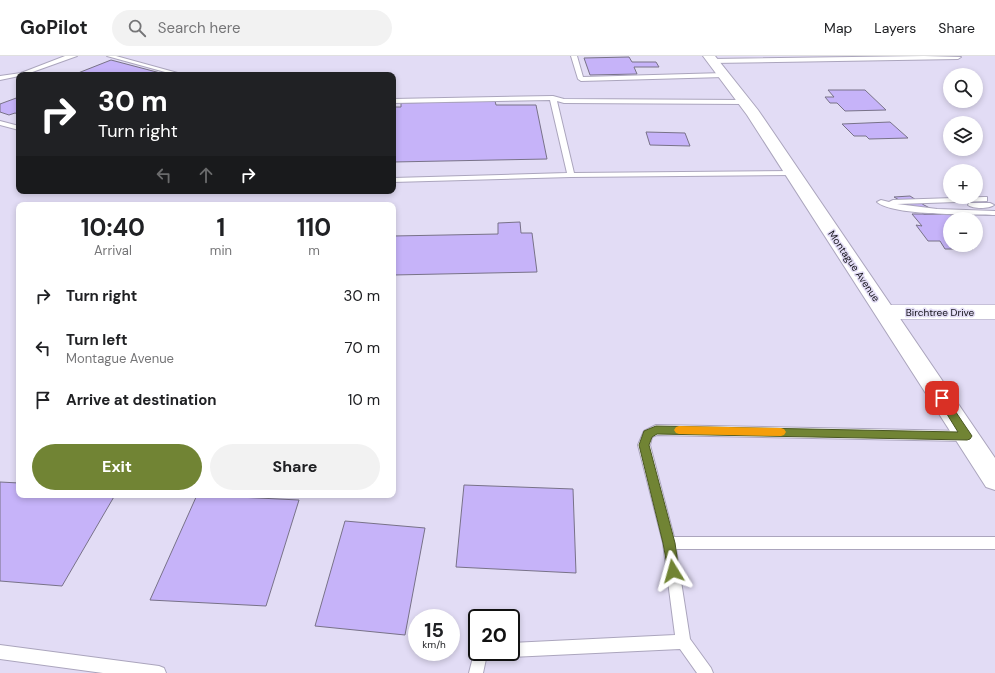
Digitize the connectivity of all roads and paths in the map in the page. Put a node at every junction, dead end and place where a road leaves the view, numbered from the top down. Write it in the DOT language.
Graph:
graph roads {
  1 [pos="74,56"];
  2 [pos="110,56"];
  3 [pos="574,56"];
  4 [pos="956,56"];
  5 [pos="907,57"];
  6 [pos="715,64"];
  7 [pos="27,72"];
  8 [pos="171,72"];
  9 [pos="16,75"];
  10 [pos="0,78"];
  11 [pos="553,98"];
  12 [pos="396,101"];
  13 [pos="744,102"];
  14 [pos="0,123"];
  15 [pos="16,127"];
  16 [pos="793,173"];
  17 [pos="571,175"];
  18 [pos="396,180"];
  19 [pos="943,198"];
  20 [pos="943,200"];
  21 [pos="881,202"];
  22 [pos="908,205"];
  23 [pos="924,205"];
  24 [pos="990,205"];
  25 [pos="995,213"];
  26 [pos="885,312"];
  27 [pos="995,312"];
  28 [pos="967,436"];
  29 [pos="995,480"];
  30 [pos="669,543"];
  31 [pos="995,543"];
  32 [pos="683,642"];
  33 [pos="520,650"];
  34 [pos="0,652"];
  35 [pos="479,661"];
  36 [pos="116,670"];
  37 [pos="158,673"];
  38 [pos="476,673"];
  39 [pos="706,673"];
  1 -- 7 [label="lane"];
  2 -- 8 [label="lane"];
  3 -- 6 [label="lane"];
  4 -- 5 [label="lane"];
  5 -- 6 [label="lane"];
  6 -- 13 [label="main road, Montague Avenue"];
  9 -- 10 [label="lane"];
  11 -- 12 [label="lane"];
  11 -- 13 [label="lane"];
  11 -- 17 [label="lane"];
  13 -- 16 [label="main road, Montague Avenue"];
  14 -- 15 [label="lane"];
  16 -- 17 [label="lane"];
  16 -- 26 [label="main road, Montague Avenue"];
  17 -- 18 [label="lane"];
  19 -- 21 [label="lane"];
  20 -- 21 [label="lane"];
  21 -- 22 [label="lane"];
  21 -- 25 [label="lane"];
  23 -- 24 [label="lane"];
  26 -- 27 [label="street, Birchtree Drive"];
  26 -- 28 [label="main road, Montague Avenue"];
  28 -- 29 [label="main road, Montague Avenue"];
  28 -- 30 [label="lane"];
  30 -- 31 [label="lane"];
  30 -- 32 [label="lane"];
  32 -- 33 [label="lane"];
  32 -- 39 [label="lane"];
  34 -- 36 [label="lane"];
  35 -- 38 [label="lane"];
  36 -- 37 [label="lane"];
}
